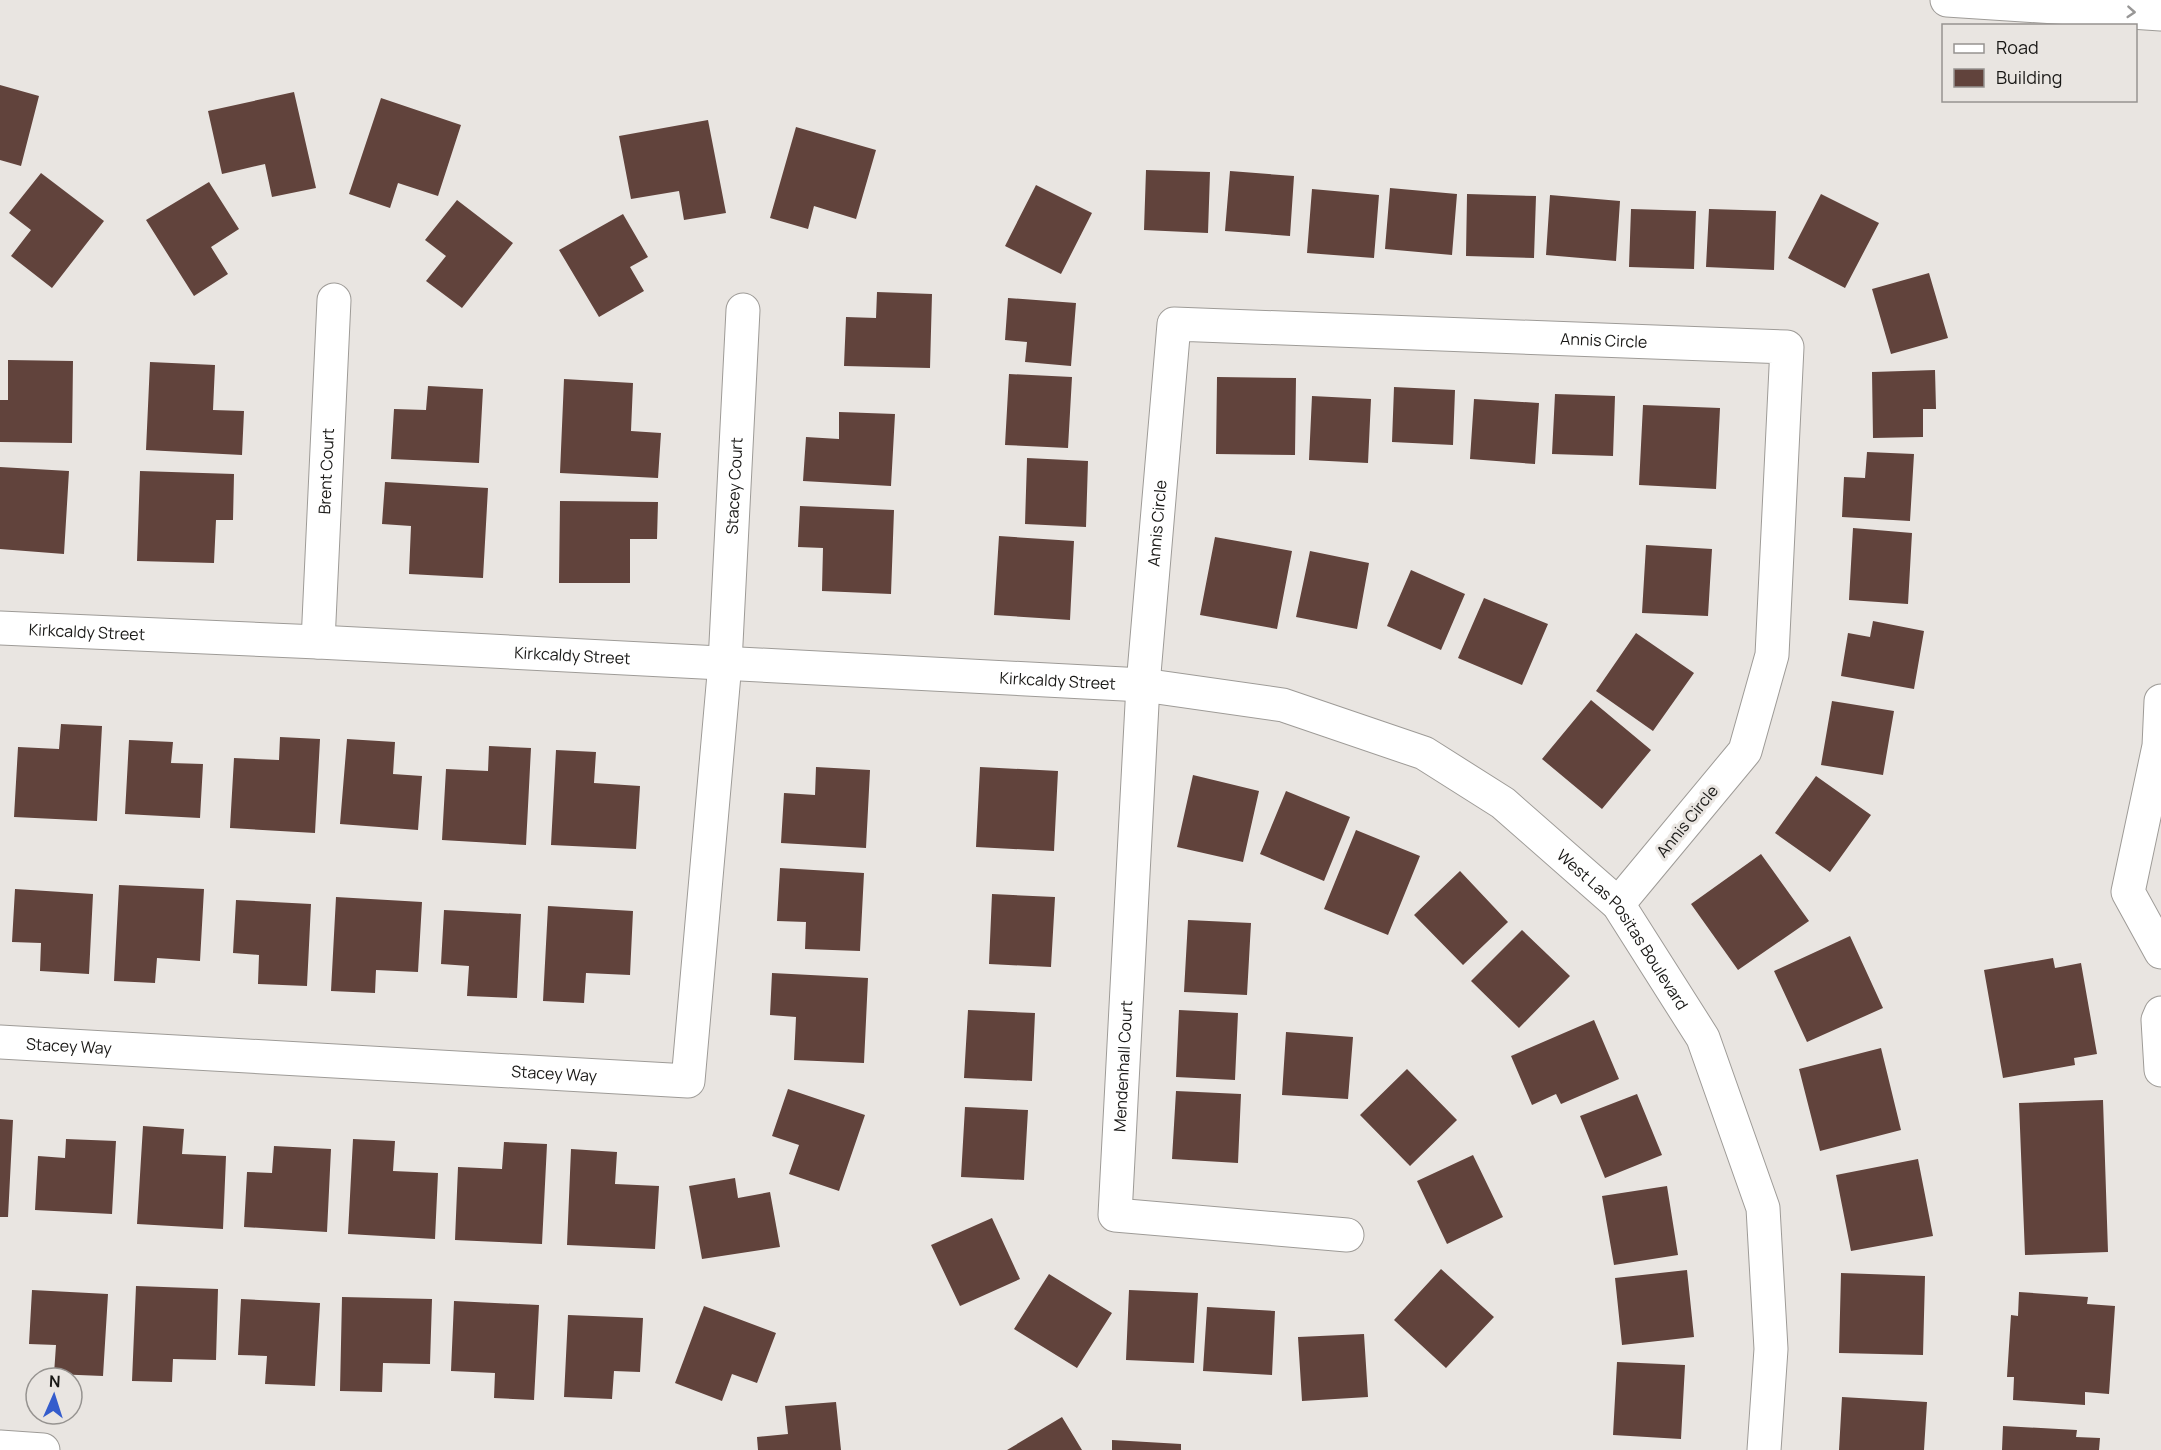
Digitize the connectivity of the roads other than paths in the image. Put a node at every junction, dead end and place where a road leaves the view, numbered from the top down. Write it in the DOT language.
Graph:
graph roads {
  1 [pos="1947,0"];
  2 [pos="2161,14"];
  3 [pos="334,300"];
  4 [pos="743,310"];
  5 [pos="0,628"];
  6 [pos="318,642"];
  7 [pos="724,663"];
  8 [pos="1143,685"];
  9 [pos="2161,701"];
  10 [pos="1618,904"];
  11 [pos="2161,952"];
  12 [pos="2161,1013"];
  13 [pos="0,1042"];
  14 [pos="2161,1070"];
  15 [pos="1347,1235"];
  16 [pos="0,1447"];
  17 [pos="44,1450"];
  18 [pos="1764,1450"];
  1 -- 2 [label="main road, one-way"];
  3 -- 6 [label="main road, Brent Court"];
  4 -- 7 [label="main road, Stacey Court"];
  5 -- 6 [label="main road, Kirkcaldy Street"];
  6 -- 7 [label="main road, Kirkcaldy Street"];
  7 -- 8 [label="main road, Kirkcaldy Street"];
  7 -- 13 [label="main road, Stacey Way"];
  8 -- 10 [label="main road, West Las Positas Boulevard"];
  8 -- 10 [label="main road, Annis Circle"];
  8 -- 15 [label="main road, Mendenhall Court"];
  9 -- 11 [label="main road"];
  10 -- 18 [label="main road, West Las Positas Boulevard"];
  12 -- 14 [label="main road"];
  16 -- 17 [label="main road"];
}
